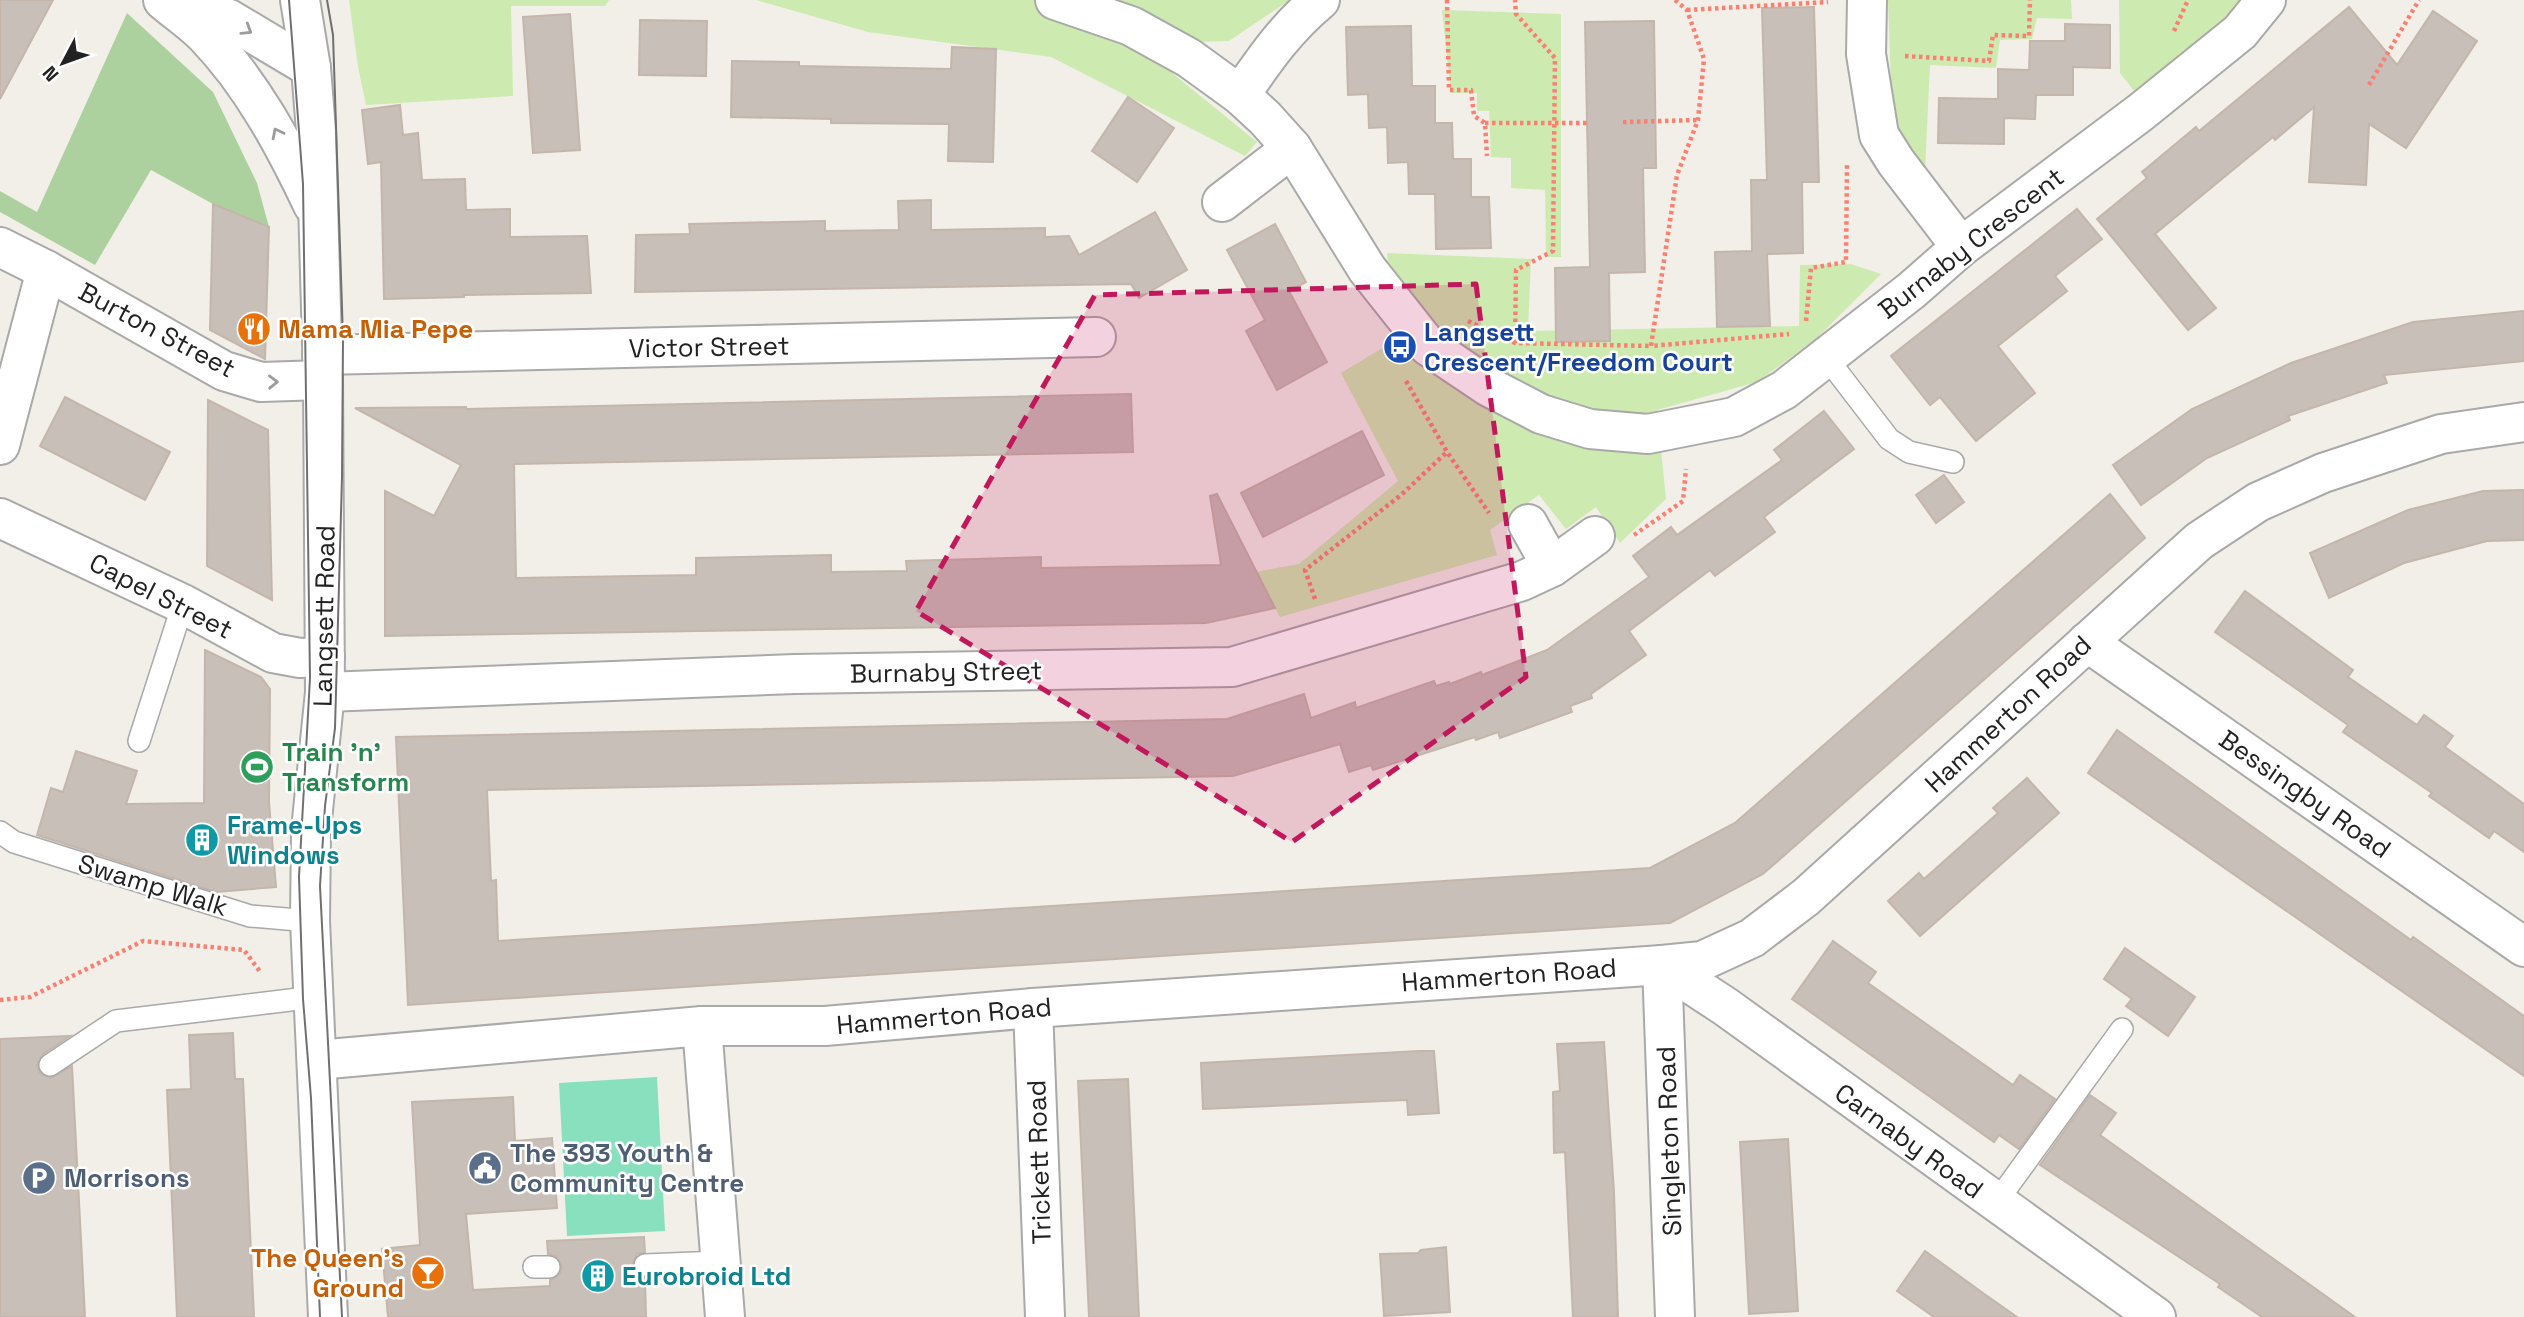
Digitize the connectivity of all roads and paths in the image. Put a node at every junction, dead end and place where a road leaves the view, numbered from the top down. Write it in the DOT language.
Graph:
graph roads {
  1 [pos="163,0"];
  2 [pos="186,0"];
  3 [pos="300,0"];
  4 [pos="1055,0"];
  5 [pos="1320,0"];
  6 [pos="1447,0"];
  7 [pos="1515,0"];
  8 [pos="1675,0"];
  9 [pos="2030,0"];
  10 [pos="2266,0"];
  11 [pos="2419,0"];
  12 [pos="1852,1"];
  13 [pos="1688,10"];
  14 [pos="1866,54"];
  15 [pos="311,68"];
  16 [pos="2369,85"];
  17 [pos="1240,95"];
  18 [pos="1698,120"];
  19 [pos="1555,122"];
  20 [pos="1623,122"];
  21 [pos="1485,123"];
  22 [pos="1587,123"];
  23 [pos="1292,148"];
  24 [pos="1487,156"];
  25 [pos="1847,159"];
  26 [pos="1222,202"];
  27 [pos="318,216"];
  28 [pos="0,247"];
  29 [pos="1962,247"];
  30 [pos="46,270"];
  31 [pos="1463,319"];
  32 [pos="1792,334"];
  33 [pos="1096,337"];
  34 [pos="1515,343"];
  35 [pos="1815,345"];
  36 [pos="1651,346"];
  37 [pos="323,368"];
  38 [pos="1402,374"];
  39 [pos="2524,422"];
  40 [pos="1689,427"];
  41 [pos="0,445"];
  42 [pos="1447,452"];
  43 [pos="1953,462"];
  44 [pos="0,518"];
  45 [pos="1528,524"];
  46 [pos="1595,536"];
  47 [pos="1552,567"];
  48 [pos="183,604"];
  49 [pos="1328,637"];
  50 [pos="2087,642"];
  51 [pos="325,675"];
  52 [pos="139,741"];
  53 [pos="0,832"];
  54 [pos="310,921"];
  55 [pos="2524,947"];
  56 [pos="1662,965"];
  57 [pos="298,999"];
  58 [pos="0,1000"];
  59 [pos="1033,1007"];
  60 [pos="702,1026"];
  61 [pos="2122,1029"];
  62 [pos="317,1060"];
  63 [pos="50,1065"];
  64 [pos="1995,1203"];
  65 [pos="720,1262"];
  66 [pos="645,1265"];
  67 [pos="328,1317"];
  68 [pos="724,1317"];
  69 [pos="1045,1317"];
  70 [pos="1675,1317"];
  71 [pos="2155,1317"];
  27 -- 1 [label="street, one-way"];
  2 -- 15 [label="street, one-way"];
  3 -- 15 [label="street, Langsett Road"];
  4 -- 17 [label="street, Burnaby Crescent"];
  5 -- 17 [label="street"];
  6 -- 21 [label="path"];
  7 -- 19 [label="path"];
  8 -- 13 [label="path"];
  9 -- 14 [label="path"];
  10 -- 29 [label="street, Burnaby Crescent"];
  11 -- 16 [label="path"];
  12 -- 13 [label="path"];
  12 -- 14 [label="street"];
  13 -- 18 [label="path"];
  14 -- 29 [label="street"];
  15 -- 27 [label="street, Langsett Road"];
  17 -- 23 [label="street, Burnaby Crescent"];
  18 -- 20 [label="path"];
  18 -- 36 [label="path"];
  19 -- 21 [label="path"];
  19 -- 22 [label="path"];
  19 -- 34 [label="path"];
  21 -- 24 [label="path"];
  23 -- 26 [label="street"];
  23 -- 40 [label="street, Burnaby Crescent"];
  25 -- 35 [label="path"];
  27 -- 37 [label="street, Langsett Road"];
  28 -- 30 [label="street, Burton Street"];
  29 -- 35 [label="street, Burnaby Crescent"];
  30 -- 37 [label="street, Burton Street, one-way"];
  30 -- 41 [label="street"];
  31 -- 34 [label="path"];
  32 -- 36 [label="path"];
  33 -- 37 [label="street, Victor Street"];
  34 -- 36 [label="path"];
  35 -- 40 [label="street, Burnaby Crescent"];
  35 -- 43 [label="lane"];
  37 -- 51 [label="street, Langsett Road"];
  38 -- 42 [label="path"];
  39 -- 50 [label="street, Hammerton Road"];
  40 -- 46 [label="path"];
  42 -- 45 [label="path"];
  42 -- 49 [label="path"];
  44 -- 48 [label="street, Capel Street"];
  45 -- 47 [label="street"];
  46 -- 47 [label="street, Burnaby Street"];
  47 -- 49 [label="street, Burnaby Street"];
  48 -- 51 [label="street, Capel Street"];
  48 -- 52 [label="lane"];
  49 -- 51 [label="street, Burnaby Street"];
  50 -- 55 [label="street, Bessingby Road"];
  50 -- 56 [label="street, Hammerton Road"];
  51 -- 54 [label="street, Langsett Road"];
  53 -- 54 [label="lane, Swamp Walk"];
  54 -- 57 [label="street, Langsett Road"];
  56 -- 59 [label="street, Hammerton Road"];
  56 -- 64 [label="street, Carnaby Road"];
  56 -- 70 [label="street, Singleton Road"];
  57 -- 58 [label="path"];
  57 -- 62 [label="street, Langsett Road"];
  57 -- 63 [label="lane"];
  59 -- 60 [label="street, Hammerton Road"];
  59 -- 69 [label="street, Trickett Road"];
  60 -- 62 [label="street, Hammerton Road"];
  60 -- 65 [label="street"];
  61 -- 64 [label="lane"];
  62 -- 67 [label="street, Langsett Road"];
  64 -- 71 [label="street, Carnaby Road"];
  65 -- 66 [label="lane"];
  65 -- 68 [label="street"];
}
